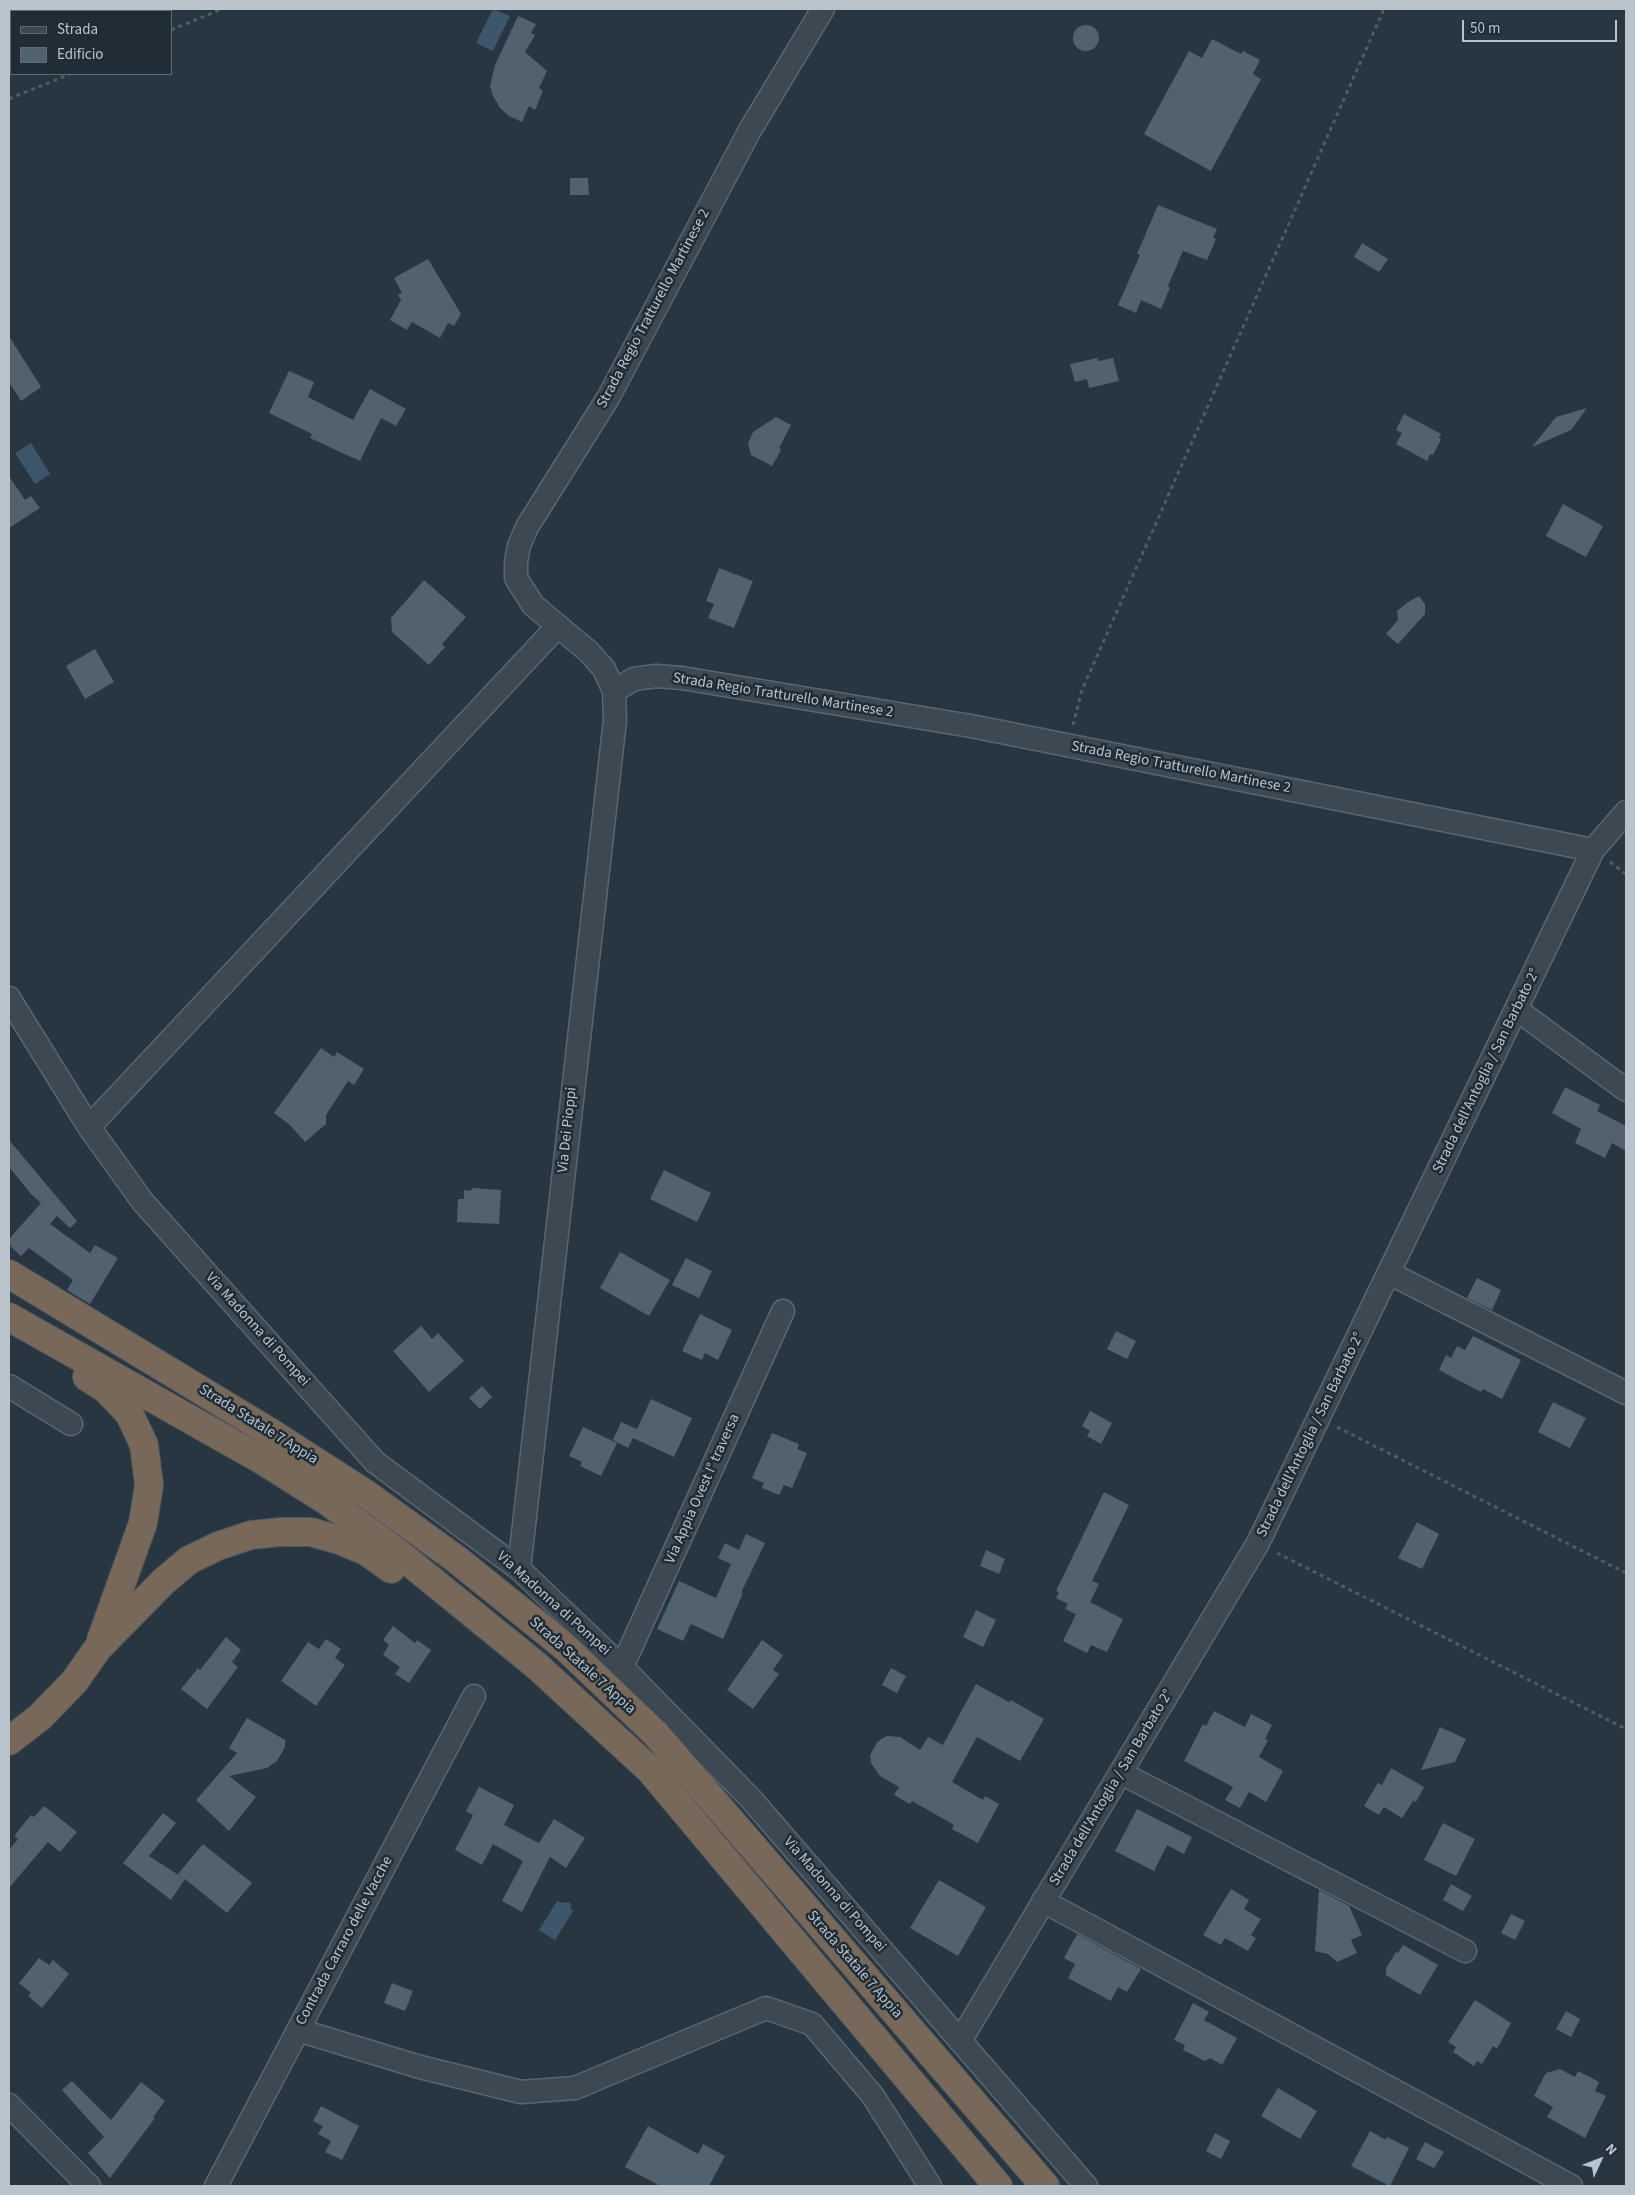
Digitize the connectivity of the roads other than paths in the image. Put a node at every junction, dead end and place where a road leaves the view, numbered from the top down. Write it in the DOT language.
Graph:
graph roads {
  1 [pos="824,9"];
  2 [pos="557,627"];
  3 [pos="614,691"];
  4 [pos="1626,812"];
  5 [pos="1594,850"];
  6 [pos="9,998"];
  7 [pos="1516,1009"];
  8 [pos="1626,1090"];
  9 [pos="89,1127"];
  10 [pos="1389,1273"];
  11 [pos="9,1274"];
  12 [pos="783,1311"];
  13 [pos="9,1317"];
  14 [pos="9,1330"];
  15 [pos="9,1386"];
  16 [pos="1626,1393"];
  17 [pos="71,1424"];
  18 [pos="519,1569"];
  19 [pos="98,1648"];
  20 [pos="538,1666"];
  21 [pos="622,1667"];
  22 [pos="474,1696"];
  23 [pos="9,1741"];
  24 [pos="1121,1773"];
  25 [pos="1044,1901"];
  26 [pos="1464,1951"];
  27 [pos="298,2030"];
  28 [pos="960,2041"];
  29 [pos="9,2105"];
  30 [pos="89,2186"];
  31 [pos="216,2186"];
  32 [pos="930,2186"];
  33 [pos="998,2186"];
  34 [pos="1045,2186"];
  35 [pos="1086,2186"];
  36 [pos="1571,2186"];
  1 -- 2 [label="street, Strada Regio Tratturello Martinese 2"];
  2 -- 3 [label="street, Strada Regio Tratturello Martinese 2"];
  2 -- 9 [label="street"];
  3 -- 5 [label="street, Strada Regio Tratturello Martinese 2"];
  3 -- 18 [label="street, Via Dei Pioppi"];
  4 -- 5 [label="street, Strada dell'Antoglia / San Barbato 2°"];
  5 -- 7 [label="street, Strada dell'Antoglia / San Barbato 2°"];
  6 -- 9 [label="street, Via Madonna di Pompei"];
  7 -- 8 [label="street"];
  7 -- 10 [label="street, Strada dell'Antoglia / San Barbato 2°"];
  9 -- 18 [label="street, Via Madonna di Pompei"];
  10 -- 16 [label="street"];
  10 -- 24 [label="street, Strada dell'Antoglia / San Barbato 2°"];
  11 -- 34 [label="highway, Strada Statale 7 Appia"];
  12 -- 21 [label="street, Via Appia Ovest I° traversa"];
  13 -- 20 [label="highway, Strada Statale 7 Appia"];
  14 -- 19 [label="highway"];
  15 -- 17 [label="street"];
  18 -- 21 [label="street, Via Madonna di Pompei"];
  19 -- 20 [label="highway"];
  19 -- 23 [label="highway"];
  20 -- 33 [label="highway, Strada Statale 7 Appia"];
  21 -- 28 [label="street, Via Madonna di Pompei"];
  22 -- 27 [label="street, Contrada Carraro delle Vacche"];
  24 -- 25 [label="street, Strada dell'Antoglia / San Barbato 2°"];
  24 -- 26 [label="street"];
  25 -- 28 [label="street, Strada dell'Antoglia / San Barbato 2°"];
  25 -- 36 [label="street"];
  27 -- 31 [label="street, Contrada Carraro delle Vacche"];
  27 -- 32 [label="street"];
  28 -- 35 [label="street, Via Madonna di Pompei"];
  29 -- 30 [label="street"];
}
